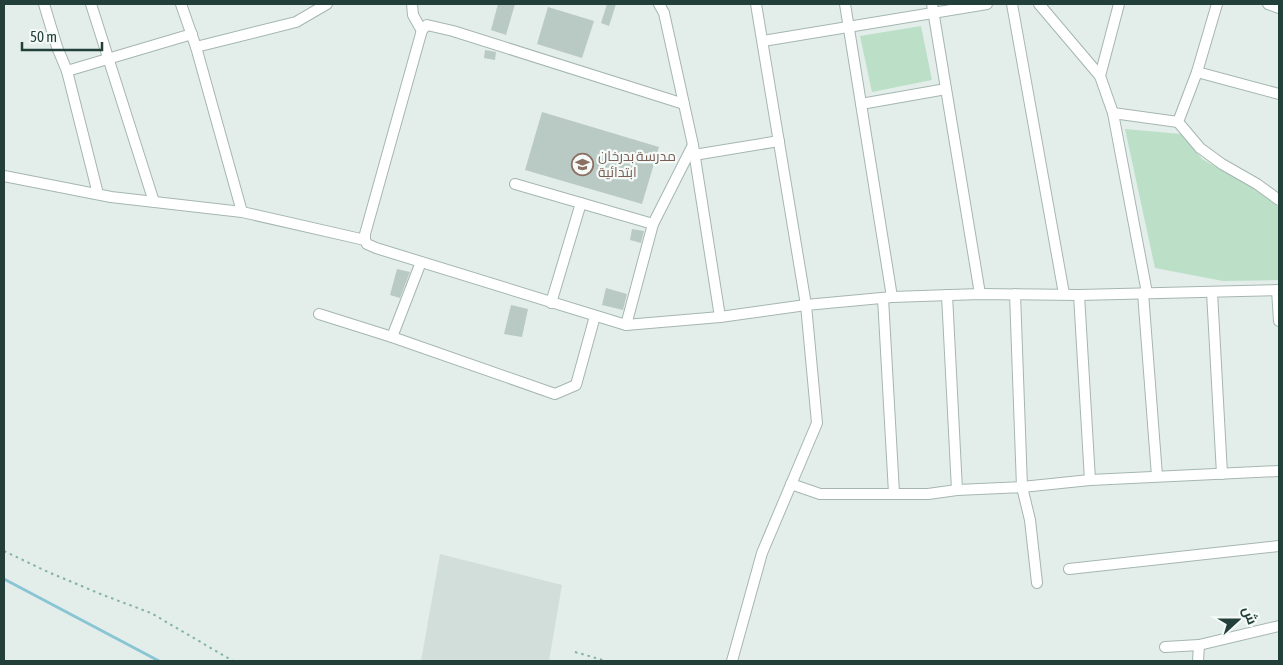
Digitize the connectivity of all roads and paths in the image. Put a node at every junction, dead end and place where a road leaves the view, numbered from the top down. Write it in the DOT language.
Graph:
graph roads {
  1 [pos="44,4"];
  2 [pos="91,4"];
  3 [pos="182,4"];
  4 [pos="327,4"];
  5 [pos="412,4"];
  6 [pos="659,4"];
  7 [pos="756,4"];
  8 [pos="845,4"];
  9 [pos="988,4"];
  10 [pos="1012,4"];
  11 [pos="1038,4"];
  12 [pos="1120,4"];
  13 [pos="1218,4"];
  14 [pos="1268,4"];
  15 [pos="933,8"];
  16 [pos="1279,8"];
  17 [pos="848,27"];
  18 [pos="422,31"];
  19 [pos="192,34"];
  20 [pos="763,41"];
  21 [pos="196,47"];
  22 [pos="108,59"];
  23 [pos="67,71"];
  24 [pos="1197,72"];
  25 [pos="1100,76"];
  26 [pos="946,89"];
  27 [pos="1279,94"];
  28 [pos="684,104"];
  29 [pos="861,104"];
  30 [pos="1114,114"];
  31 [pos="1178,122"];
  32 [pos="779,141"];
  33 [pos="693,150"];
  34 [pos="4,176"];
  35 [pos="515,184"];
  36 [pos="98,194"];
  37 [pos="1279,200"];
  38 [pos="154,202"];
  39 [pos="581,203"];
  40 [pos="242,212"];
  41 [pos="653,224"];
  42 [pos="365,240"];
  43 [pos="421,262"];
  44 [pos="1278,290"];
  45 [pos="1212,292"];
  46 [pos="1145,293"];
  47 [pos="980,294"];
  48 [pos="1015,294"];
  49 [pos="1064,294"];
  50 [pos="947,295"];
  51 [pos="1079,295"];
  52 [pos="887,298"];
  53 [pos="552,303"];
  54 [pos="806,305"];
  55 [pos="319,314"];
  56 [pos="595,316"];
  57 [pos="720,317"];
  58 [pos="1279,321"];
  59 [pos="626,326"];
  60 [pos="392,337"];
  61 [pos="1279,472"];
  62 [pos="1222,474"];
  63 [pos="1157,476"];
  64 [pos="1090,480"];
  65 [pos="791,484"];
  66 [pos="1022,488"];
  67 [pos="957,490"];
  68 [pos="894,493"];
  69 [pos="1279,546"];
  70 [pos="4,551"];
  71 [pos="1069,569"];
  72 [pos="1037,583"];
  73 [pos="1279,626"];
  74 [pos="1199,645"];
  75 [pos="1165,647"];
  76 [pos="575,652"];
  77 [pos="233,661"];
  78 [pos="606,661"];
  79 [pos="732,661"];
  80 [pos="1198,661"];
  1 -- 23 [label="street"];
  2 -- 22 [label="street"];
  3 -- 19 [label="street"];
  4 -- 21 [label="street"];
  5 -- 18 [label="street"];
  6 -- 28 [label="street"];
  7 -- 20 [label="street"];
  8 -- 17 [label="street"];
  9 -- 15 [label="street"];
  10 -- 49 [label="street"];
  11 -- 25 [label="street"];
  12 -- 25 [label="street"];
  13 -- 24 [label="street"];
  14 -- 16 [label="street"];
  15 -- 17 [label="street"];
  15 -- 26 [label="street"];
  17 -- 20 [label="street"];
  17 -- 29 [label="street"];
  18 -- 28 [label="street"];
  18 -- 42 [label="street"];
  19 -- 21 [label="street"];
  19 -- 22 [label="street"];
  20 -- 32 [label="street"];
  21 -- 40 [label="street"];
  22 -- 23 [label="street"];
  22 -- 38 [label="street"];
  23 -- 36 [label="street"];
  24 -- 27 [label="street"];
  24 -- 31 [label="street"];
  25 -- 30 [label="street"];
  26 -- 29 [label="street"];
  26 -- 47 [label="street"];
  28 -- 33 [label="street"];
  29 -- 52 [label="street"];
  30 -- 31 [label="street"];
  30 -- 46 [label="street"];
  31 -- 37 [label="street"];
  32 -- 33 [label="street"];
  32 -- 54 [label="street"];
  33 -- 41 [label="street"];
  33 -- 57 [label="street"];
  34 -- 36 [label="street"];
  35 -- 39 [label="street"];
  36 -- 38 [label="street"];
  38 -- 40 [label="street"];
  39 -- 41 [label="street"];
  39 -- 53 [label="street"];
  40 -- 42 [label="street"];
  41 -- 59 [label="street"];
  42 -- 43 [label="street"];
  43 -- 53 [label="street"];
  43 -- 60 [label="street"];
  44 -- 45 [label="street"];
  44 -- 58 [label="street"];
  45 -- 46 [label="street"];
  45 -- 62 [label="street"];
  46 -- 51 [label="street"];
  46 -- 63 [label="street"];
  47 -- 48 [label="street"];
  47 -- 50 [label="street"];
  48 -- 49 [label="street"];
  48 -- 66 [label="street"];
  49 -- 51 [label="street"];
  50 -- 52 [label="street"];
  50 -- 67 [label="street"];
  51 -- 64 [label="street"];
  52 -- 54 [label="street"];
  52 -- 68 [label="street"];
  53 -- 56 [label="street"];
  54 -- 57 [label="street"];
  54 -- 65 [label="street"];
  55 -- 60 [label="street"];
  56 -- 59 [label="street"];
  56 -- 60 [label="street"];
  57 -- 59 [label="street"];
  61 -- 62 [label="street"];
  62 -- 63 [label="street"];
  63 -- 64 [label="street"];
  64 -- 66 [label="street"];
  65 -- 68 [label="street"];
  65 -- 79 [label="street"];
  66 -- 67 [label="street"];
  66 -- 72 [label="street"];
  67 -- 68 [label="street"];
  69 -- 71 [label="street"];
  70 -- 77 [label="path"];
  73 -- 74 [label="street"];
  74 -- 75 [label="street"];
  74 -- 80 [label="street"];
  76 -- 78 [label="path"];
}
